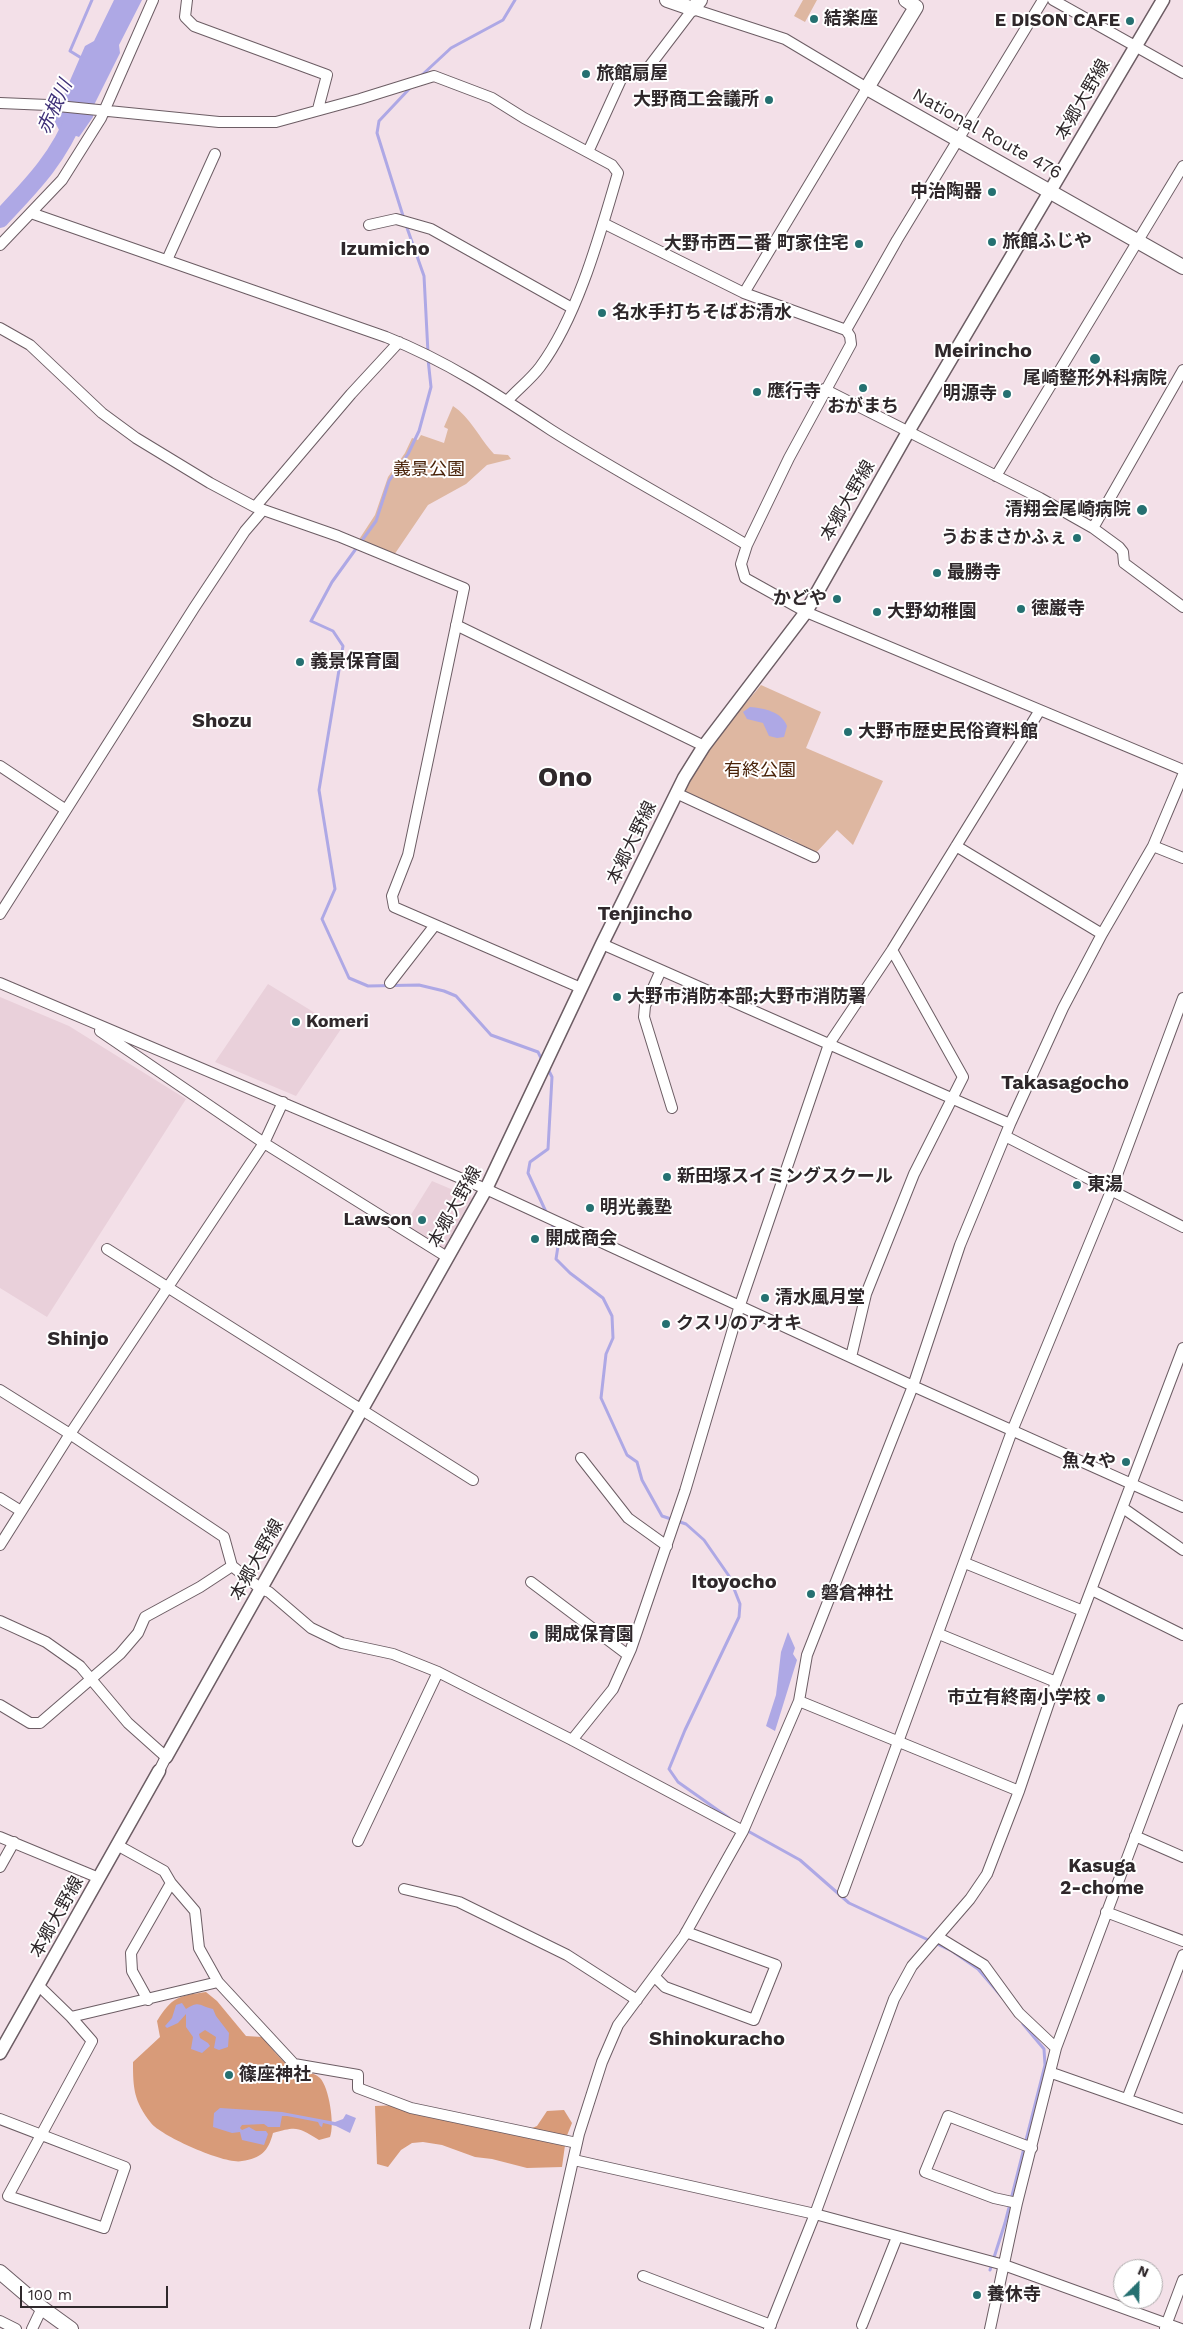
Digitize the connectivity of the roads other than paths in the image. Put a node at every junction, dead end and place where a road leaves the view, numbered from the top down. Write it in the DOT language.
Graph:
graph roads {
  1 [pos="153,0"];
  2 [pos="187,0"];
  3 [pos="667,0"];
  4 [pos="1043,0"];
  5 [pos="1053,0"];
  6 [pos="1163,0"];
  7 [pos="914,2"];
  8 [pos="696,4"];
  9 [pos="1135,46"];
  10 [pos="1183,73"];
  11 [pos="866,88"];
  12 [pos="0,103"];
  13 [pos="318,109"];
  14 [pos="102,110"];
  15 [pos="960,139"];
  16 [pos="588,152"];
  17 [pos="215,154"];
  18 [pos="1183,166"];
  19 [pos="1050,191"];
  20 [pos="31,213"];
  21 [pos="603,223"];
  22 [pos="369,225"];
  23 [pos="1137,242"];
  24 [pos="0,245"];
  25 [pos="167,260"];
  26 [pos="1183,267"];
  27 [pos="744,293"];
  28 [pos="572,308"];
  29 [pos="0,328"];
  30 [pos="846,330"];
  31 [pos="399,342"];
  32 [pos="1183,370"];
  33 [pos="824,389"];
  34 [pos="508,400"];
  35 [pos="909,431"];
  36 [pos="996,476"];
  37 [pos="259,509"];
  38 [pos="1092,528"];
  39 [pos="747,545"];
  40 [pos="1183,607"];
  41 [pos="806,612"];
  42 [pos="456,625"];
  43 [pos="1040,710"];
  44 [pos="704,746"];
  45 [pos="0,766"];
  46 [pos="1183,770"];
  47 [pos="1183,775"];
  48 [pos="676,793"];
  49 [pos="66,810"];
  50 [pos="956,846"];
  51 [pos="1154,846"];
  52 [pos="814,857"];
  53 [pos="1183,858"];
  54 [pos="0,914"];
  55 [pos="435,925"];
  56 [pos="1102,934"];
  57 [pos="602,944"];
  58 [pos="892,950"];
  59 [pos="661,970"];
  60 [pos="0,983"];
  61 [pos="390,983"];
  62 [pos="581,988"];
  63 [pos="1183,998"];
  64 [pos="82,1020"];
  65 [pos="829,1044"];
  66 [pos="953,1099"];
  67 [pos="283,1102"];
  68 [pos="672,1108"];
  69 [pos="1010,1124"];
  70 [pos="1005,1136"];
  71 [pos="264,1142"];
  72 [pos="486,1189"];
  73 [pos="1111,1191"];
  74 [pos="1183,1227"];
  75 [pos="107,1249"];
  76 [pos="447,1257"];
  77 [pos="168,1287"];
  78 [pos="740,1305"];
  79 [pos="1183,1348"];
  80 [pos="851,1357"];
  81 [pos="913,1386"];
  82 [pos="0,1390"];
  83 [pos="362,1409"];
  84 [pos="1012,1431"];
  85 [pos="70,1434"];
  86 [pos="581,1458"];
  87 [pos="473,1480"];
  88 [pos="1132,1485"];
  89 [pos="0,1498"];
  90 [pos="1183,1507"];
  91 [pos="1123,1508"];
  92 [pos="21,1511"];
  93 [pos="0,1545"];
  94 [pos="667,1546"];
  95 [pos="1183,1550"];
  96 [pos="965,1563"];
  97 [pos="232,1566"];
  98 [pos="531,1582"];
  99 [pos="261,1589"];
  100 [pos="1092,1590"];
  101 [pos="1083,1611"];
  102 [pos="0,1621"];
  103 [pos="939,1634"];
  104 [pos="1183,1635"];
  105 [pos="628,1655"];
  106 [pos="438,1672"];
  107 [pos="91,1680"];
  108 [pos="1056,1682"];
  109 [pos="798,1701"];
  110 [pos="0,1705"];
  111 [pos="1183,1709"];
  112 [pos="572,1740"];
  113 [pos="898,1742"];
  114 [pos="166,1757"];
  115 [pos="159,1771"];
  116 [pos="1019,1791"];
  117 [pos="743,1831"];
  118 [pos="0,1836"];
  119 [pos="1136,1836"];
  120 [pos="358,1841"];
  121 [pos="14,1842"];
  122 [pos="117,1845"];
  123 [pos="1183,1857"];
  124 [pos="0,1867"];
  125 [pos="98,1878"];
  126 [pos="171,1883"];
  127 [pos="404,1889"];
  128 [pos="843,1892"];
  129 [pos="1106,1912"];
  130 [pos="686,1932"];
  131 [pos="938,1936"];
  132 [pos="1183,1940"];
  133 [pos="1183,1956"];
  134 [pos="655,1977"];
  135 [pos="218,1982"];
  136 [pos="38,1985"];
  137 [pos="148,2000"];
  138 [pos="637,2000"];
  139 [pos="71,2017"];
  140 [pos="1056,2048"];
  141 [pos="0,2053"];
  142 [pos="1052,2073"];
  143 [pos="1127,2099"];
  144 [pos="0,2119"];
  145 [pos="1183,2119"];
  146 [pos="40,2134"];
  147 [pos="577,2143"];
  148 [pos="1032,2148"];
  149 [pos="574,2160"];
  150 [pos="1017,2204"];
  151 [pos="816,2214"];
  152 [pos="897,2237"];
  153 [pos="1004,2265"];
  154 [pos="0,2272"];
  155 [pos="644,2276"];
  156 [pos="1183,2280"];
  157 [pos="42,2308"];
  158 [pos="0,2321"];
  159 [pos="862,2325"];
  160 [pos="1165,2326"];
  161 [pos="770,2327"];
  162 [pos="16,2329"];
  163 [pos="32,2329"];
  164 [pos="71,2329"];
  165 [pos="535,2329"];
  166 [pos="990,2329"];
  167 [pos="1181,2329"];
  1 -- 14 [label="street"];
  2 -- 13 [label="street"];
  3 -- 8 [label="highway"];
  4 -- 15 [label="street"];
  5 -- 9 [label="street"];
  6 -- 9 [label="main road, 本郷大野線"];
  7 -- 11 [label="highway"];
  8 -- 11 [label="street"];
  8 -- 16 [label="street"];
  9 -- 10 [label="street"];
  9 -- 19 [label="main road, 本郷大野線"];
  11 -- 15 [label="highway, National Route 476"];
  11 -- 27 [label="street"];
  12 -- 14 [label="street"];
  13 -- 14 [label="street"];
  13 -- 16 [label="street"];
  14 -- 20 [label="street"];
  15 -- 19 [label="highway, National Route 476"];
  15 -- 30 [label="street"];
  16 -- 21 [label="street"];
  17 -- 25 [label="street"];
  18 -- 23 [label="street"];
  19 -- 23 [label="highway, National Route 476"];
  19 -- 35 [label="main road, 本郷大野線"];
  20 -- 24 [label="street"];
  20 -- 25 [label="street"];
  21 -- 27 [label="street"];
  21 -- 28 [label="street"];
  22 -- 28 [label="street"];
  23 -- 26 [label="highway, National Route 476"];
  23 -- 36 [label="street"];
  25 -- 31 [label="street"];
  27 -- 30 [label="street"];
  28 -- 34 [label="street"];
  29 -- 37 [label="street"];
  30 -- 33 [label="street"];
  31 -- 34 [label="street"];
  31 -- 37 [label="street"];
  32 -- 38 [label="street"];
  33 -- 35 [label="street"];
  33 -- 39 [label="street"];
  34 -- 39 [label="street"];
  35 -- 36 [label="street"];
  35 -- 41 [label="main road, 本郷大野線"];
  36 -- 38 [label="street"];
  37 -- 42 [label="street"];
  37 -- 49 [label="street"];
  38 -- 40 [label="street"];
  39 -- 41 [label="street"];
  41 -- 43 [label="street"];
  41 -- 44 [label="main road, 本郷大野線"];
  42 -- 44 [label="street"];
  42 -- 55 [label="street"];
  43 -- 46 [label="street"];
  43 -- 50 [label="street"];
  44 -- 48 [label="main road, 本郷大野線"];
  45 -- 49 [label="street"];
  47 -- 51 [label="street"];
  48 -- 52 [label="street"];
  48 -- 57 [label="main road, 本郷大野線"];
  49 -- 54 [label="street"];
  50 -- 56 [label="street"];
  50 -- 58 [label="street"];
  51 -- 53 [label="street"];
  51 -- 56 [label="street"];
  55 -- 61 [label="street"];
  55 -- 62 [label="street"];
  56 -- 69 [label="street"];
  57 -- 59 [label="street"];
  57 -- 62 [label="main road, 本郷大野線"];
  58 -- 65 [label="street"];
  58 -- 66 [label="street"];
  59 -- 65 [label="street"];
  59 -- 68 [label="street"];
  60 -- 64 [label="street"];
  62 -- 72 [label="main road, 本郷大野線"];
  63 -- 73 [label="street"];
  64 -- 67 [label="street"];
  64 -- 71 [label="street"];
  65 -- 66 [label="street"];
  65 -- 78 [label="street"];
  66 -- 69 [label="street"];
  66 -- 80 [label="street"];
  67 -- 71 [label="street"];
  67 -- 72 [label="street"];
  69 -- 70 [label="street"];
  70 -- 73 [label="street"];
  70 -- 81 [label="street"];
  71 -- 76 [label="street"];
  71 -- 77 [label="street"];
  72 -- 76 [label="main road, 本郷大野線"];
  72 -- 78 [label="street"];
  73 -- 74 [label="street"];
  73 -- 84 [label="street"];
  75 -- 77 [label="street"];
  76 -- 83 [label="main road, 本郷大野線"];
  77 -- 83 [label="street"];
  77 -- 85 [label="street"];
  78 -- 80 [label="street"];
  78 -- 94 [label="street"];
  79 -- 88 [label="street"];
  80 -- 81 [label="street"];
  81 -- 84 [label="street"];
  81 -- 109 [label="street"];
  82 -- 85 [label="street"];
  83 -- 87 [label="street"];
  83 -- 99 [label="main road, 本郷大野線"];
  84 -- 88 [label="street"];
  84 -- 96 [label="street"];
  85 -- 92 [label="street"];
  85 -- 97 [label="street"];
  86 -- 94 [label="street"];
  88 -- 90 [label="street"];
  88 -- 91 [label="street"];
  89 -- 92 [label="street"];
  91 -- 95 [label="street"];
  91 -- 100 [label="street"];
  92 -- 93 [label="street"];
  94 -- 105 [label="street"];
  96 -- 101 [label="street"];
  96 -- 103 [label="street"];
  97 -- 99 [label="street"];
  97 -- 107 [label="street"];
  98 -- 105 [label="street"];
  99 -- 106 [label="street"];
  99 -- 114 [label="main road, 本郷大野線"];
  100 -- 101 [label="street"];
  100 -- 104 [label="street"];
  101 -- 108 [label="street"];
  102 -- 107 [label="street"];
  103 -- 108 [label="street"];
  103 -- 113 [label="street"];
  105 -- 112 [label="street"];
  106 -- 112 [label="street"];
  106 -- 120 [label="street"];
  107 -- 110 [label="street"];
  107 -- 114 [label="street"];
  108 -- 116 [label="street"];
  109 -- 113 [label="street"];
  109 -- 117 [label="street"];
  111 -- 119 [label="street"];
  112 -- 117 [label="street"];
  113 -- 116 [label="street"];
  113 -- 128 [label="street"];
  114 -- 115 [label="street"];
  115 -- 122 [label="main road, 本郷大野線"];
  116 -- 131 [label="street"];
  117 -- 130 [label="street"];
  118 -- 121 [label="street"];
  119 -- 123 [label="street"];
  119 -- 129 [label="street"];
  121 -- 124 [label="street"];
  121 -- 125 [label="street"];
  122 -- 125 [label="main road, 本郷大野線"];
  122 -- 126 [label="street"];
  125 -- 136 [label="main road, 本郷大野線"];
  126 -- 135 [label="street"];
  126 -- 137 [label="street"];
  127 -- 138 [label="street"];
  129 -- 132 [label="street"];
  129 -- 140 [label="street"];
  130 -- 134 [label="street"];
  130 -- 134 [label="street"];
  131 -- 140 [label="street"];
  131 -- 151 [label="street"];
  133 -- 143 [label="street"];
  134 -- 138 [label="street"];
  135 -- 137 [label="street"];
  135 -- 147 [label="street"];
  136 -- 139 [label="street"];
  136 -- 141 [label="main road, 本郷大野線"];
  137 -- 139 [label="street"];
  138 -- 147 [label="street"];
  139 -- 146 [label="street"];
  140 -- 142 [label="street"];
  142 -- 143 [label="street"];
  142 -- 148 [label="street"];
  143 -- 145 [label="street"];
  144 -- 146 [label="street"];
  146 -- 146 [label="street"];
  147 -- 149 [label="street"];
  148 -- 150 [label="street"];
  148 -- 150 [label="street"];
  149 -- 151 [label="street"];
  149 -- 165 [label="street"];
  150 -- 153 [label="street"];
  151 -- 152 [label="street"];
  151 -- 161 [label="street"];
  152 -- 153 [label="street"];
  152 -- 159 [label="street"];
  153 -- 160 [label="street"];
  153 -- 166 [label="street"];
  154 -- 157 [label="highway"];
  155 -- 161 [label="street"];
  156 -- 160 [label="street"];
  157 -- 163 [label="street"];
  157 -- 164 [label="highway"];
  158 -- 162 [label="street"];
  160 -- 167 [label="street"];
}
